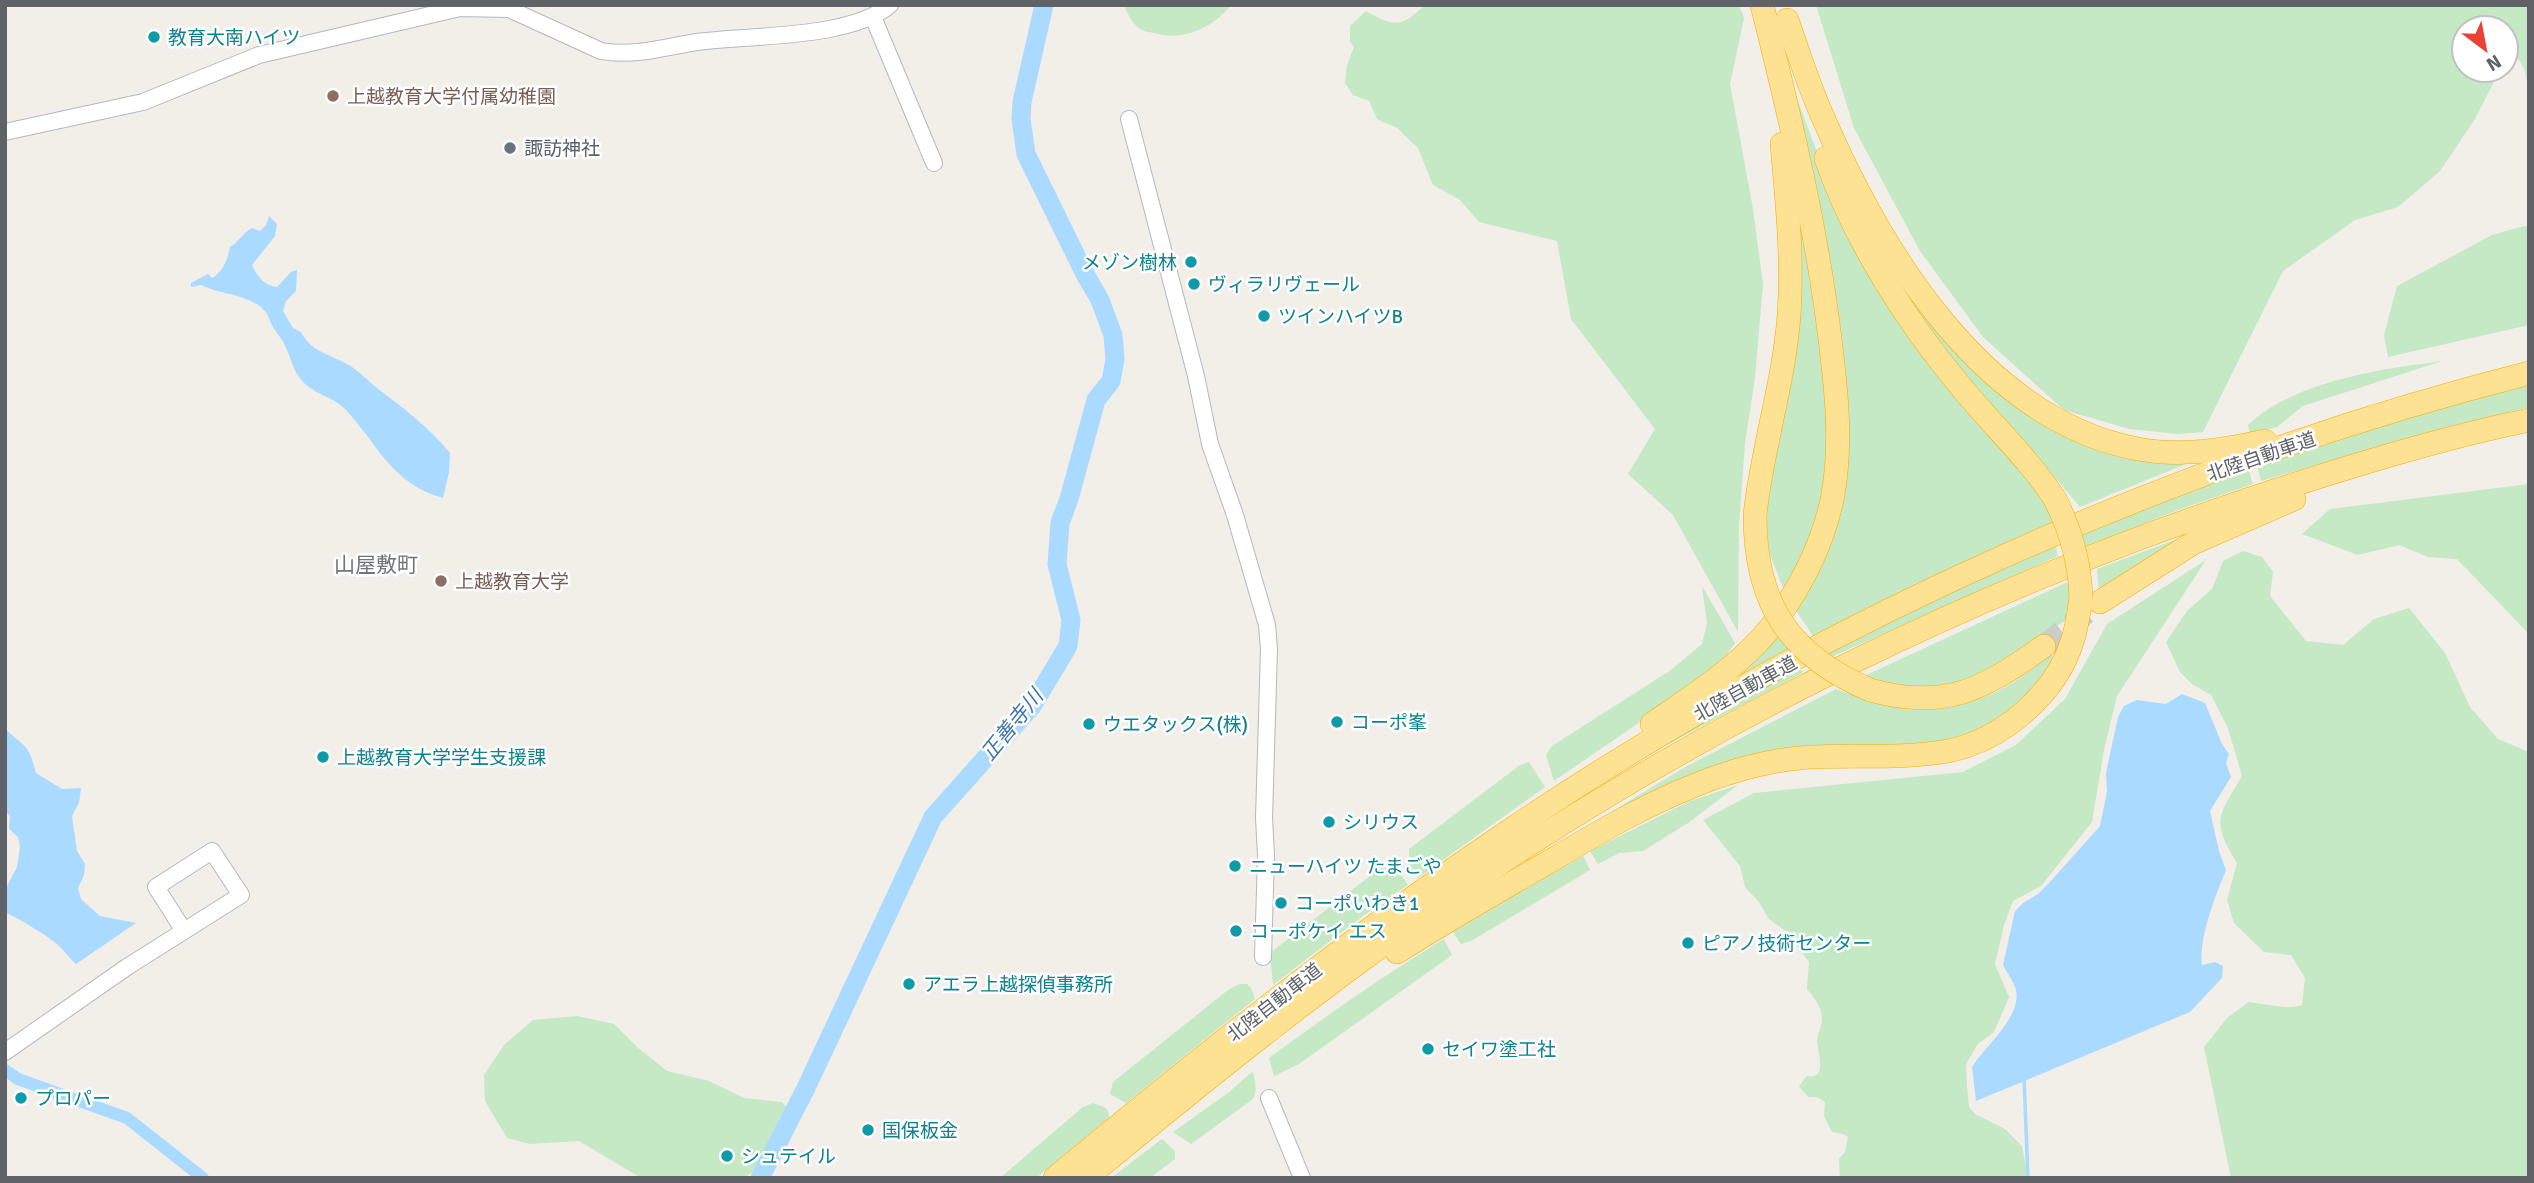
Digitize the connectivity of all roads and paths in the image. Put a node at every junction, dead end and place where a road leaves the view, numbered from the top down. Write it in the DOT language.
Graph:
graph roads {
  1 [pos="890,5"];
  2 [pos="1762,5"];
  3 [pos="1785,13"];
  4 [pos="873,18"];
  5 [pos="1776,61"];
  6 [pos="1129,119"];
  7 [pos="5,132"];
  8 [pos="934,163"];
  9 [pos="2529,367"];
  10 [pos="2529,373"];
  11 [pos="2524,421"];
  12 [pos="2090,600"];
  13 [pos="2045,646"];
  14 [pos="1439,880"];
  15 [pos="184,931"];
  16 [pos="1263,957"];
  17 [pos="5,1052"];
  18 [pos="1269,1098"];
  19 [pos="1161,1116"];
  20 [pos="1055,1178"];
  21 [pos="1086,1178"];
  22 [pos="1302,1178"];
  1 -- 4 [label="street"];
  2 -- 5 [label="highway"];
  3 -- 9 [label="highway"];
  3 -- 12 [label="highway, bridge"];
  4 -- 7 [label="street"];
  4 -- 8 [label="street"];
  5 -- 13 [label="highway, bridge"];
  5 -- 14 [label="highway"];
  6 -- 16 [label="street"];
  10 -- 14 [label="highway, 北陸自動車道"];
  11 -- 12 [label="highway"];
  11 -- 19 [label="highway, 北陸自動車道"];
  12 -- 19 [label="highway"];
  14 -- 20 [label="highway, 北陸自動車道"];
  15 -- 15 [label="street"];
  15 -- 17 [label="street"];
  18 -- 22 [label="street"];
  19 -- 21 [label="highway, 北陸自動車道"];
}
